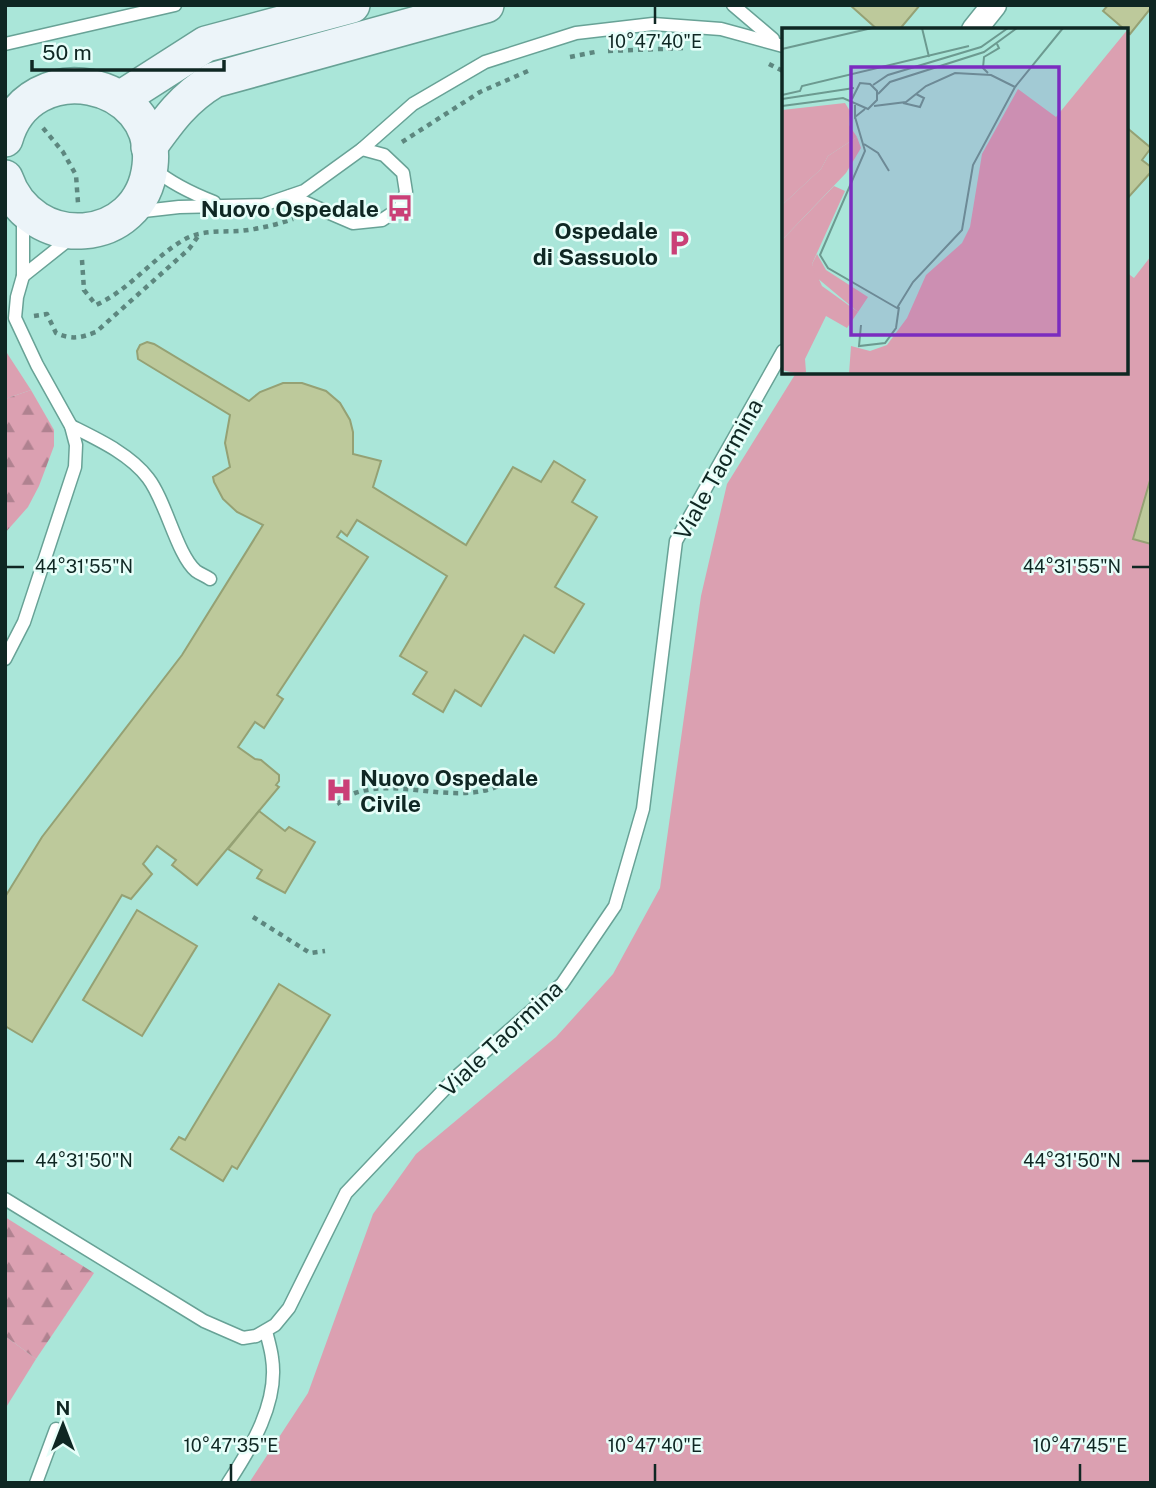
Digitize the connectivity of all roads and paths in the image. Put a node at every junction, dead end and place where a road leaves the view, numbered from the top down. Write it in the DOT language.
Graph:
graph roads {
  1 [pos="175,5"];
  2 [pos="352,5"];
  3 [pos="486,5"];
  4 [pos="733,5"];
  5 [pos="994,5"];
  6 [pos="976,28"];
  7 [pos="5,44"];
  8 [pos="779,44"];
  9 [pos="120,99"];
  10 [pos="16,125"];
  11 [pos="362,149"];
  12 [pos="150,156"];
  13 [pos="5,178"];
  14 [pos="290,196"];
  15 [pos="221,205"];
  16 [pos="22,209"];
  17 [pos="125,214"];
  18 [pos="79,223"];
  19 [pos="201,233"];
  20 [pos="23,276"];
  21 [pos="15,318"];
  22 [pos="782,353"];
  23 [pos="71,426"];
  24 [pos="210,579"];
  25 [pos="5,659"];
  26 [pos="515,776"];
  27 [pos="337,804"];
  28 [pos="253,917"];
  29 [pos="325,951"];
  30 [pos="5,1199"];
  31 [pos="266,1331"];
  32 [pos="56,1429"];
  33 [pos="36,1483"];
  34 [pos="228,1483"];
  1 -- 7 [label="lane"];
  2 -- 9 [label="main road"];
  3 -- 12 [label="main road"];
  4 -- 8 [label="lane"];
  5 -- 6 [label="street"];
  8 -- 11 [label="lane"];
  9 -- 10 [label="main road"];
  9 -- 12 [label="main road"];
  10 -- 18 [label="path"];
  11 -- 14 [label="lane"];
  11 -- 14 [label="lane"];
  12 -- 15 [label="lane"];
  12 -- 17 [label="main road"];
  13 -- 16 [label="main road"];
  14 -- 15 [label="lane"];
  15 -- 17 [label="lane"];
  16 -- 18 [label="main road"];
  16 -- 20 [label="lane"];
  17 -- 18 [label="main road"];
  18 -- 20 [label="lane"];
  19 -- 21 [label="path"];
  20 -- 21 [label="lane"];
  21 -- 23 [label="lane"];
  22 -- 31 [label="lane, Viale Taormina"];
  23 -- 24 [label="lane"];
  23 -- 25 [label="lane"];
  26 -- 27 [label="path"];
  28 -- 29 [label="path"];
  30 -- 31 [label="lane"];
  31 -- 34 [label="lane"];
  32 -- 33 [label="lane"];
}
